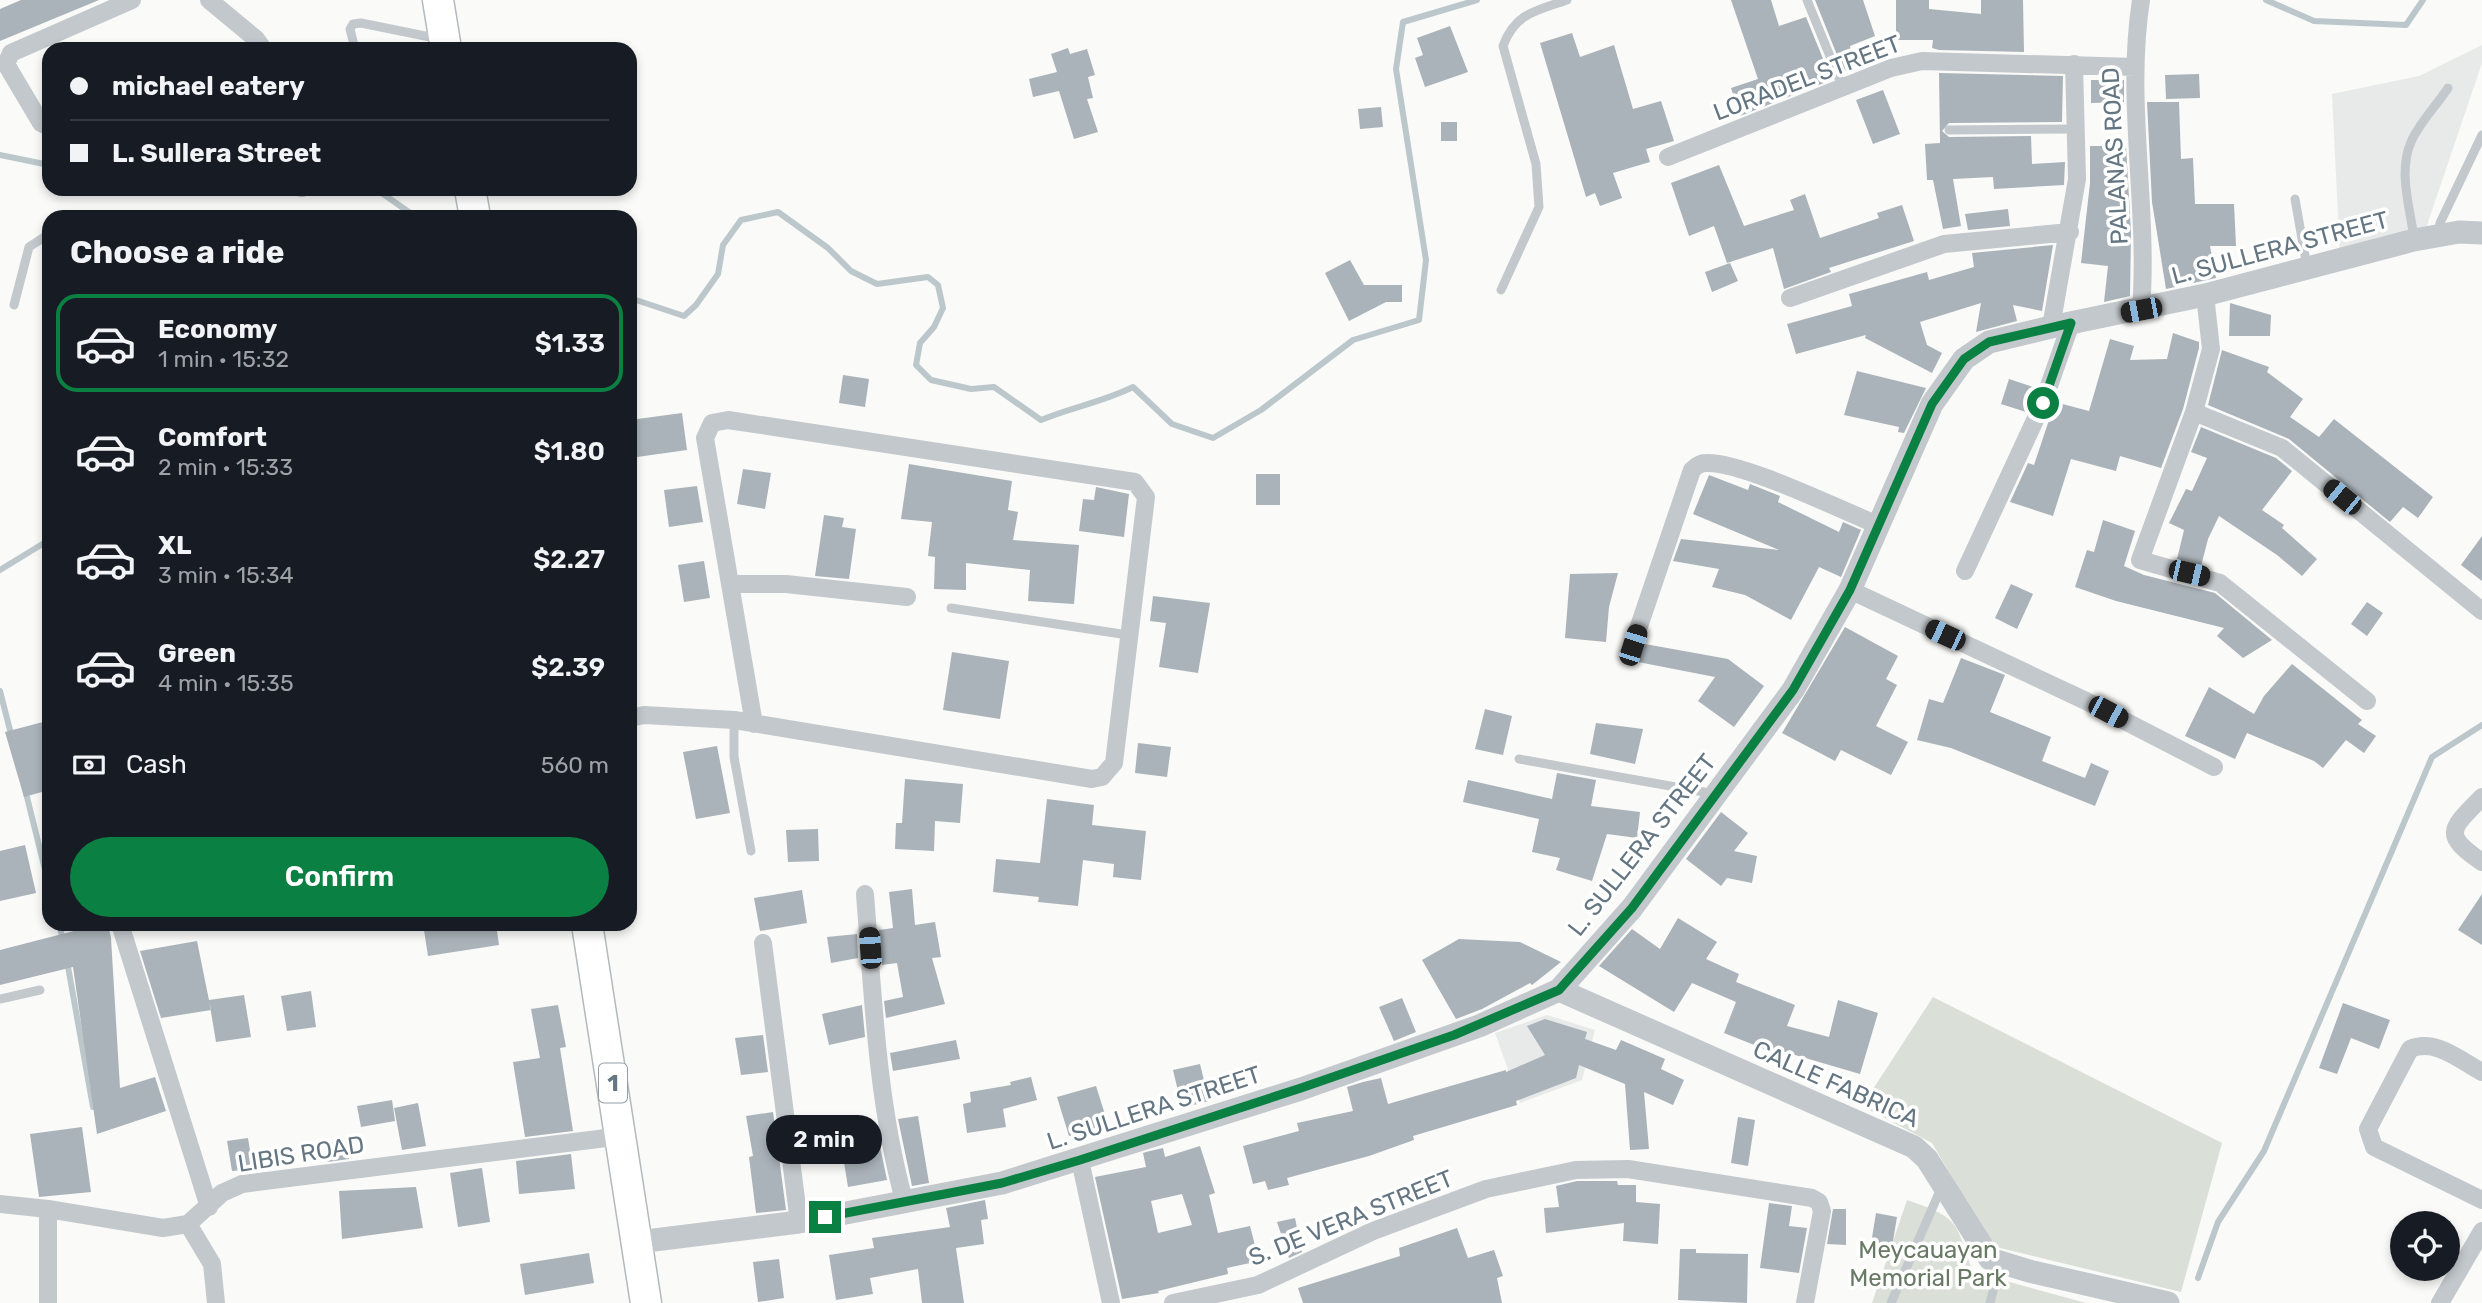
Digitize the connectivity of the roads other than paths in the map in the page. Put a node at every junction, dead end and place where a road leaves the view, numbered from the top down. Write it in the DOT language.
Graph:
graph roads {
  1 [pos="132,0"];
  2 [pos="209,0"];
  3 [pos="438,0"];
  4 [pos="1567,0"];
  5 [pos="1807,0"];
  6 [pos="2141,0"];
  7 [pos="258,42"];
  8 [pos="353,42"];
  9 [pos="434,42"];
  10 [pos="445,42"];
  11 [pos="2074,64"];
  12 [pos="2135,67"];
  13 [pos="1843,88"];
  14 [pos="2448,88"];
  15 [pos="42,123"];
  16 [pos="2076,129"];
  17 [pos="1949,130"];
  18 [pos="2482,135"];
  19 [pos="1668,157"];
  20 [pos="2295,199"];
  21 [pos="2070,232"];
  22 [pos="2482,233"];
  23 [pos="2438,236"];
  24 [pos="42,239"];
  25 [pos="2414,240"];
  26 [pos="2307,267"];
  27 [pos="1501,290"];
  28 [pos="2206,295"];
  29 [pos="1790,298"];
  30 [pos="14,304"];
  31 [pos="2141,310"];
  32 [pos="2061,325"];
  33 [pos="2194,412"];
  34 [pos="1878,525"];
  35 [pos="1965,571"];
  36 [pos="730,584"];
  37 [pos="1850,590"];
  38 [pos="907,597"];
  39 [pos="951,608"];
  40 [pos="2482,611"];
  41 [pos="1128,635"];
  42 [pos="1633,645"];
  43 [pos="2367,701"];
  44 [pos="637,716"];
  45 [pos="734,720"];
  46 [pos="754,724"];
  47 [pos="1519,759"];
  48 [pos="2214,767"];
  49 [pos="1716,794"];
  50 [pos="2482,797"];
  51 [pos="751,851"];
  52 [pos="2482,862"];
  53 [pos="866,894"];
  54 [pos="122,931"];
  55 [pos="588,931"];
  56 [pos="763,943"];
  57 [pos="40,990"];
  58 [pos="1559,990"];
  59 [pos="0,999"];
  60 [pos="2482,1072"];
  61 [pos="622,1136"];
  62 [pos="1080,1160"];
  63 [pos="1943,1185"];
  64 [pos="904,1200"];
  65 [pos="2482,1200"];
  66 [pos="0,1204"];
  67 [pos="209,1207"];
  68 [pos="48,1209"];
  69 [pos="799,1222"];
  70 [pos="188,1224"];
  71 [pos="2482,1231"];
  72 [pos="638,1242"];
  73 [pos="2000,1264"];
  74 [pos="48,1303"];
  75 [pos="216,1303"];
  76 [pos="646,1303"];
  77 [pos="1111,1303"];
  78 [pos="1173,1303"];
  79 [pos="1805,1303"];
  80 [pos="1891,1303"];
  81 [pos="1990,1303"];
  82 [pos="2168,1303"];
  83 [pos="2440,1303"];
  1 -- 15 [label="street"];
  2 -- 7 [label="street"];
  3 -- 10 [label="highway"];
  4 -- 27 [label="lane"];
  5 -- 13 [label="lane"];
  6 -- 12 [label="street, PALANAS ROAD"];
  8 -- 9 [label="lane"];
  11 -- 12 [label="street, LORADEL STREET"];
  11 -- 13 [label="street, LORADEL STREET"];
  11 -- 16 [label="street"];
  12 -- 31 [label="street, PALANAS ROAD"];
  13 -- 19 [label="street, LORADEL STREET"];
  14 -- 25 [label="lane"];
  16 -- 17 [label="lane"];
  16 -- 21 [label="street"];
  18 -- 23 [label="lane"];
  20 -- 26 [label="lane"];
  21 -- 29 [label="street"];
  21 -- 32 [label="street"];
  22 -- 23 [label="street, L. SULLERA STREET"];
  23 -- 25 [label="street, L. SULLERA STREET"];
  24 -- 30 [label="lane"];
  25 -- 26 [label="street, L. SULLERA STREET"];
  26 -- 28 [label="street, L. SULLERA STREET"];
  28 -- 31 [label="street, L. SULLERA STREET"];
  28 -- 33 [label="street"];
  31 -- 32 [label="street, L. SULLERA STREET"];
  32 -- 34 [label="street, L. SULLERA STREET"];
  32 -- 35 [label="street"];
  33 -- 40 [label="street"];
  33 -- 43 [label="street"];
  34 -- 37 [label="street, L. SULLERA STREET"];
  34 -- 42 [label="street"];
  36 -- 38 [label="street"];
  36 -- 41 [label="street"];
  36 -- 46 [label="street"];
  37 -- 48 [label="street"];
  37 -- 49 [label="street, L. SULLERA STREET"];
  39 -- 41 [label="lane"];
  41 -- 46 [label="street"];
  44 -- 45 [label="street"];
  45 -- 46 [label="street"];
  45 -- 51 [label="lane"];
  47 -- 49 [label="lane"];
  49 -- 58 [label="street, L. SULLERA STREET"];
  50 -- 52 [label="street"];
  53 -- 64 [label="street"];
  54 -- 67 [label="street"];
  55 -- 61 [label="highway, 1"];
  56 -- 69 [label="street"];
  57 -- 59 [label="lane"];
  58 -- 62 [label="street, L. SULLERA STREET"];
  58 -- 63 [label="street, CALLE FABRICA"];
  60 -- 65 [label="street"];
  61 -- 67 [label="street, LIBIS ROAD"];
  61 -- 72 [label="highway, 1"];
  62 -- 64 [label="street, L. SULLERA STREET"];
  62 -- 77 [label="street"];
  63 -- 73 [label="street, CALLE FABRICA"];
  63 -- 80 [label="lane"];
  64 -- 69 [label="street, L. SULLERA STREET"];
  66 -- 68 [label="street"];
  67 -- 70 [label="street, LIBIS ROAD"];
  68 -- 70 [label="street"];
  68 -- 74 [label="street"];
  69 -- 72 [label="street, L. SULLERA STREET"];
  70 -- 75 [label="street"];
  71 -- 83 [label="street"];
  72 -- 76 [label="highway, 1"];
  73 -- 81 [label="lane"];
  73 -- 82 [label="street"];
  78 -- 79 [label="street, S. DE VERA STREET"];
}
